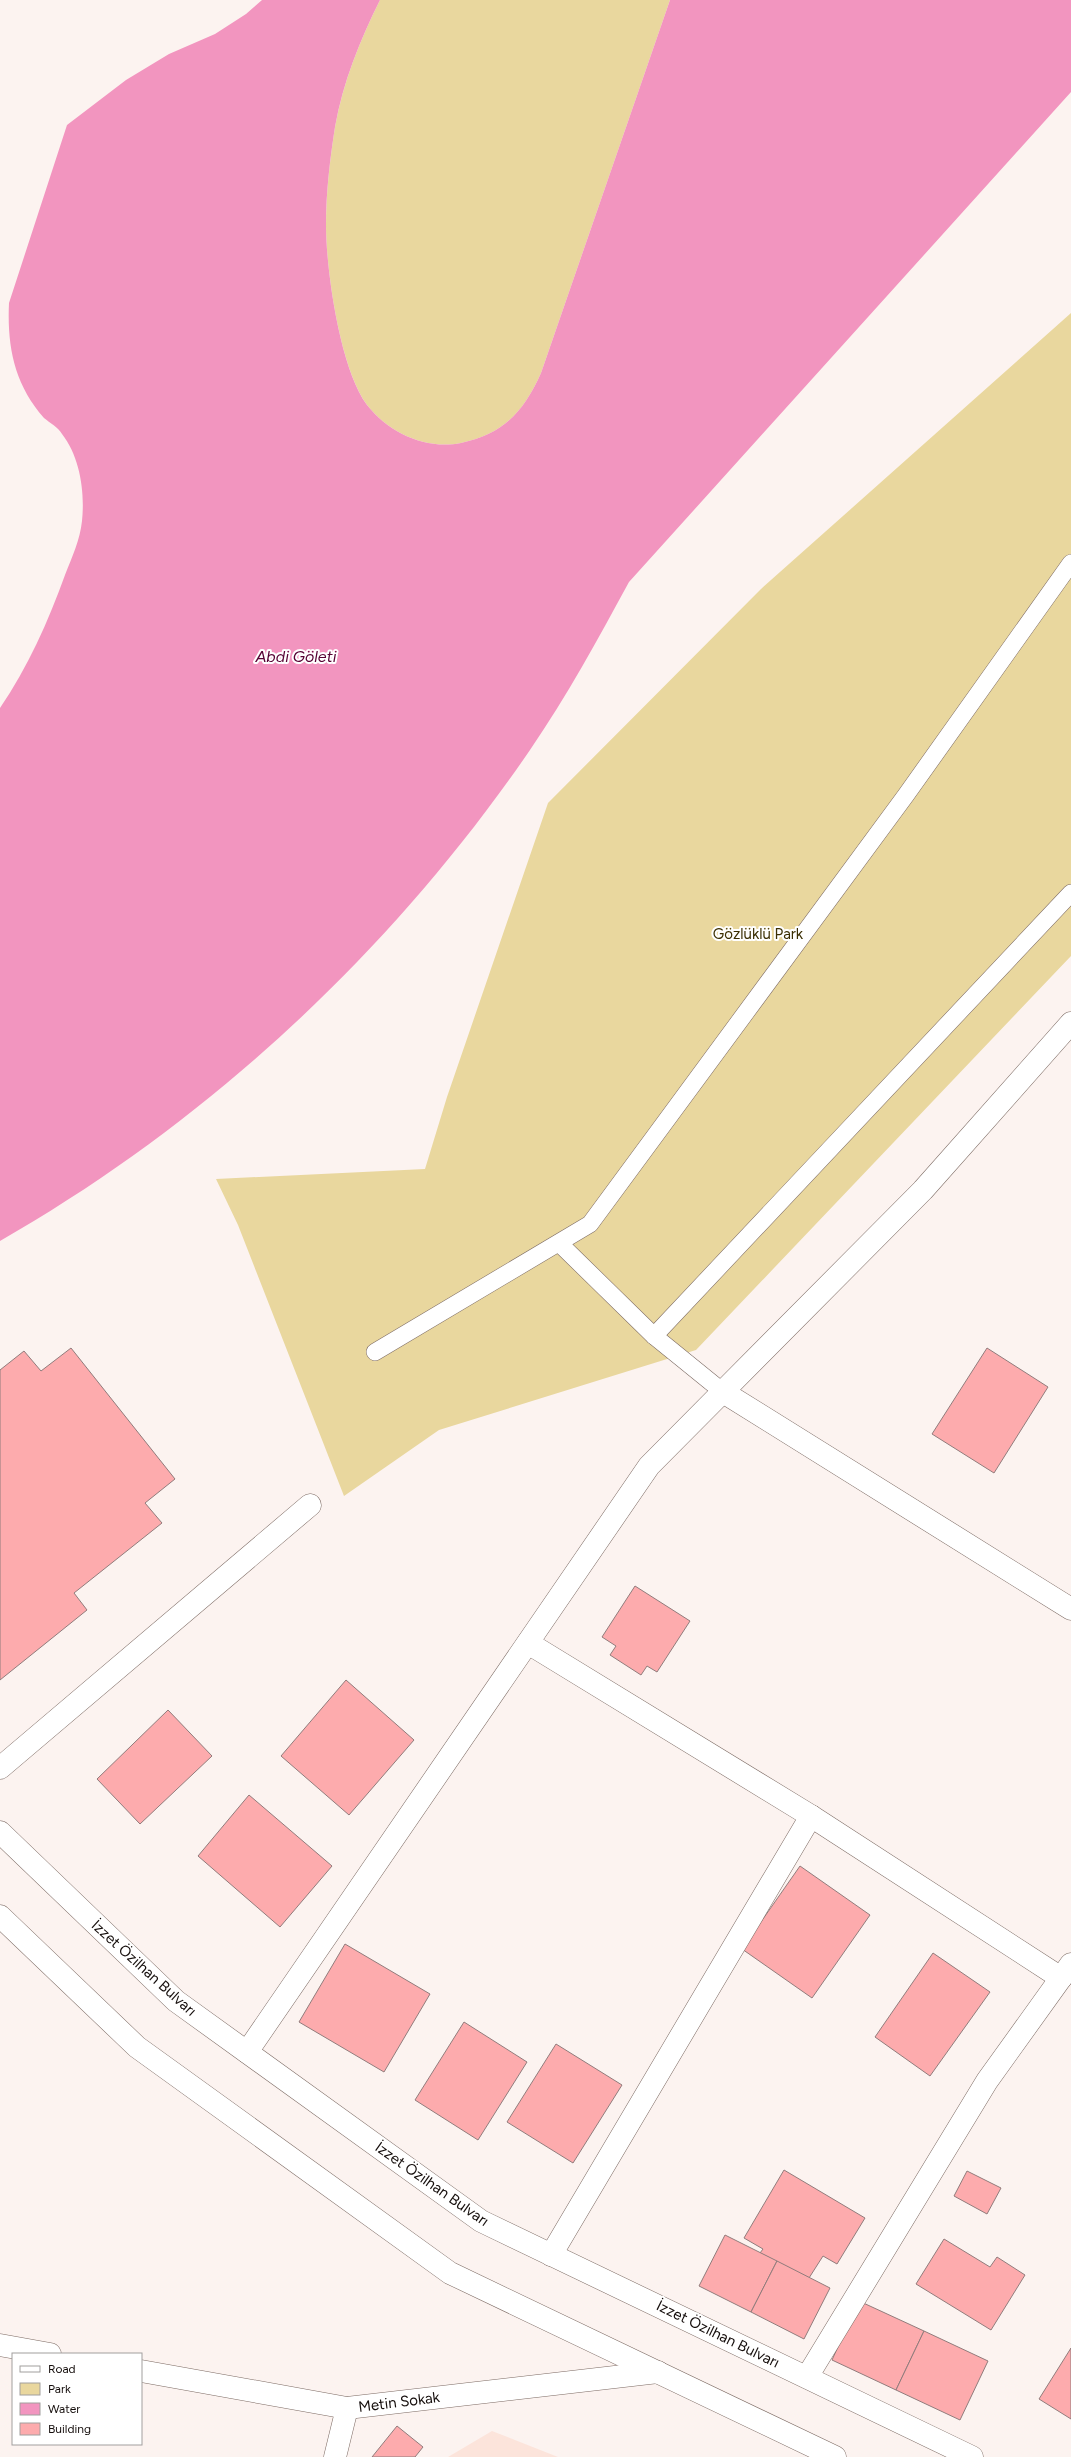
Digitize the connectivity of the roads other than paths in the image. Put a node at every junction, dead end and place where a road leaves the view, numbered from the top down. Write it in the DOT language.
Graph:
graph roads {
  1 [pos="1071,563"];
  2 [pos="1071,893"];
  3 [pos="1071,1023"];
  4 [pos="558,1243"];
  5 [pos="654,1336"];
  6 [pos="375,1352"];
  7 [pos="723,1392"];
  8 [pos="310,1505"];
  9 [pos="1071,1609"];
  10 [pos="528,1643"];
  11 [pos="0,1768"];
  12 [pos="811,1816"];
  13 [pos="0,1832"];
  14 [pos="0,1916"];
  15 [pos="1066,1971"];
  16 [pos="247,2052"];
  17 [pos="551,2255"];
  18 [pos="0,2345"];
  19 [pos="44,2353"];
  20 [pos="142,2371"];
  21 [pos="658,2372"];
  22 [pos="807,2377"];
  23 [pos="346,2408"];
  24 [pos="335,2457"];
  25 [pos="835,2457"];
  26 [pos="972,2457"];
  1 -- 4 [label="lane"];
  2 -- 5 [label="lane"];
  3 -- 7 [label="street"];
  4 -- 5 [label="lane"];
  4 -- 6 [label="lane"];
  5 -- 7 [label="lane"];
  7 -- 9 [label="street"];
  7 -- 10 [label="street"];
  8 -- 11 [label="street"];
  10 -- 12 [label="street"];
  10 -- 16 [label="street"];
  12 -- 15 [label="street"];
  12 -- 17 [label="street"];
  13 -- 16 [label="street, İzzet Özilhan Bulvarı"];
  14 -- 21 [label="street"];
  15 -- 22 [label="street"];
  16 -- 17 [label="street, İzzet Özilhan Bulvarı"];
  17 -- 22 [label="street, İzzet Özilhan Bulvarı"];
  18 -- 19 [label="street"];
  20 -- 23 [label="street, Metin Sokak"];
  21 -- 23 [label="street, Metin Sokak"];
  21 -- 25 [label="street"];
  22 -- 26 [label="street, İzzet Özilhan Bulvarı"];
  23 -- 24 [label="street"];
}
